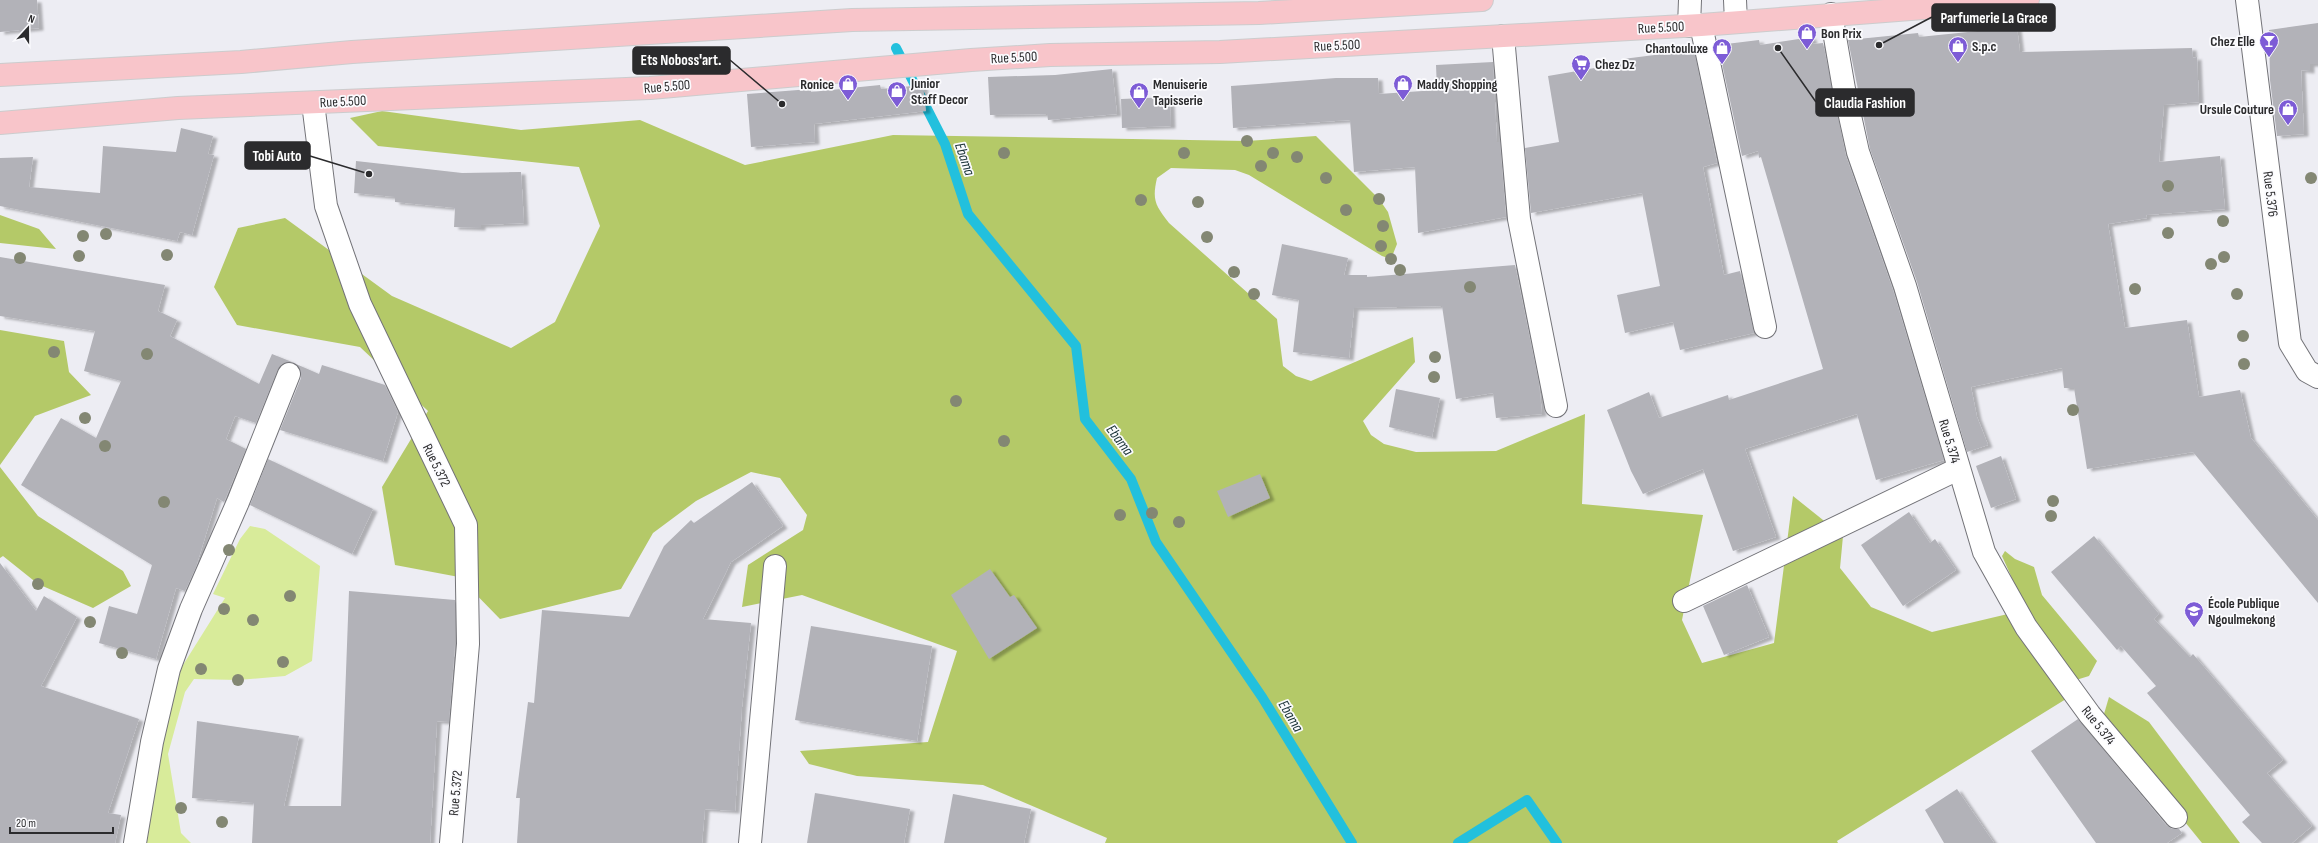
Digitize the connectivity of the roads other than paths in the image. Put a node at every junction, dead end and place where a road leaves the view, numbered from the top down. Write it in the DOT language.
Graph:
graph roads {
  1 [pos="1482,0"];
  2 [pos="1690,0"];
  3 [pos="1735,0"];
  4 [pos="2028,0"];
  5 [pos="2247,0"];
  6 [pos="1259,6"];
  7 [pos="1831,14"];
  8 [pos="1736,22"];
  9 [pos="1695,25"];
  10 [pos="1503,36"];
  11 [pos="0,75"];
  12 [pos="313,103"];
  13 [pos="0,123"];
  14 [pos="1765,327"];
  15 [pos="289,374"];
  16 [pos="2318,377"];
  17 [pos="1556,406"];
  18 [pos="1958,469"];
  19 [pos="775,566"];
  20 [pos="1684,600"];
  21 [pos="2176,817"];
  22 [pos="135,843"];
  23 [pos="451,843"];
  24 [pos="750,843"];
  1 -- 6 [label="main road"];
  2 -- 9 [label="street"];
  3 -- 8 [label="street"];
  4 -- 7 [label="main road, Rue 5.500"];
  5 -- 16 [label="street, Rue 5.376"];
  6 -- 11 [label="main road"];
  7 -- 8 [label="main road, Rue 5.500"];
  7 -- 18 [label="street, Rue 5.374"];
  8 -- 9 [label="main road, Rue 5.500"];
  9 -- 10 [label="main road, Rue 5.500"];
  9 -- 14 [label="street"];
  10 -- 12 [label="main road, Rue 5.500"];
  10 -- 17 [label="street"];
  12 -- 13 [label="main road, Rue 5.500"];
  12 -- 23 [label="street, Rue 5.372"];
  15 -- 22 [label="street"];
  18 -- 20 [label="street"];
  18 -- 21 [label="street, Rue 5.374"];
  19 -- 24 [label="street"];
}
